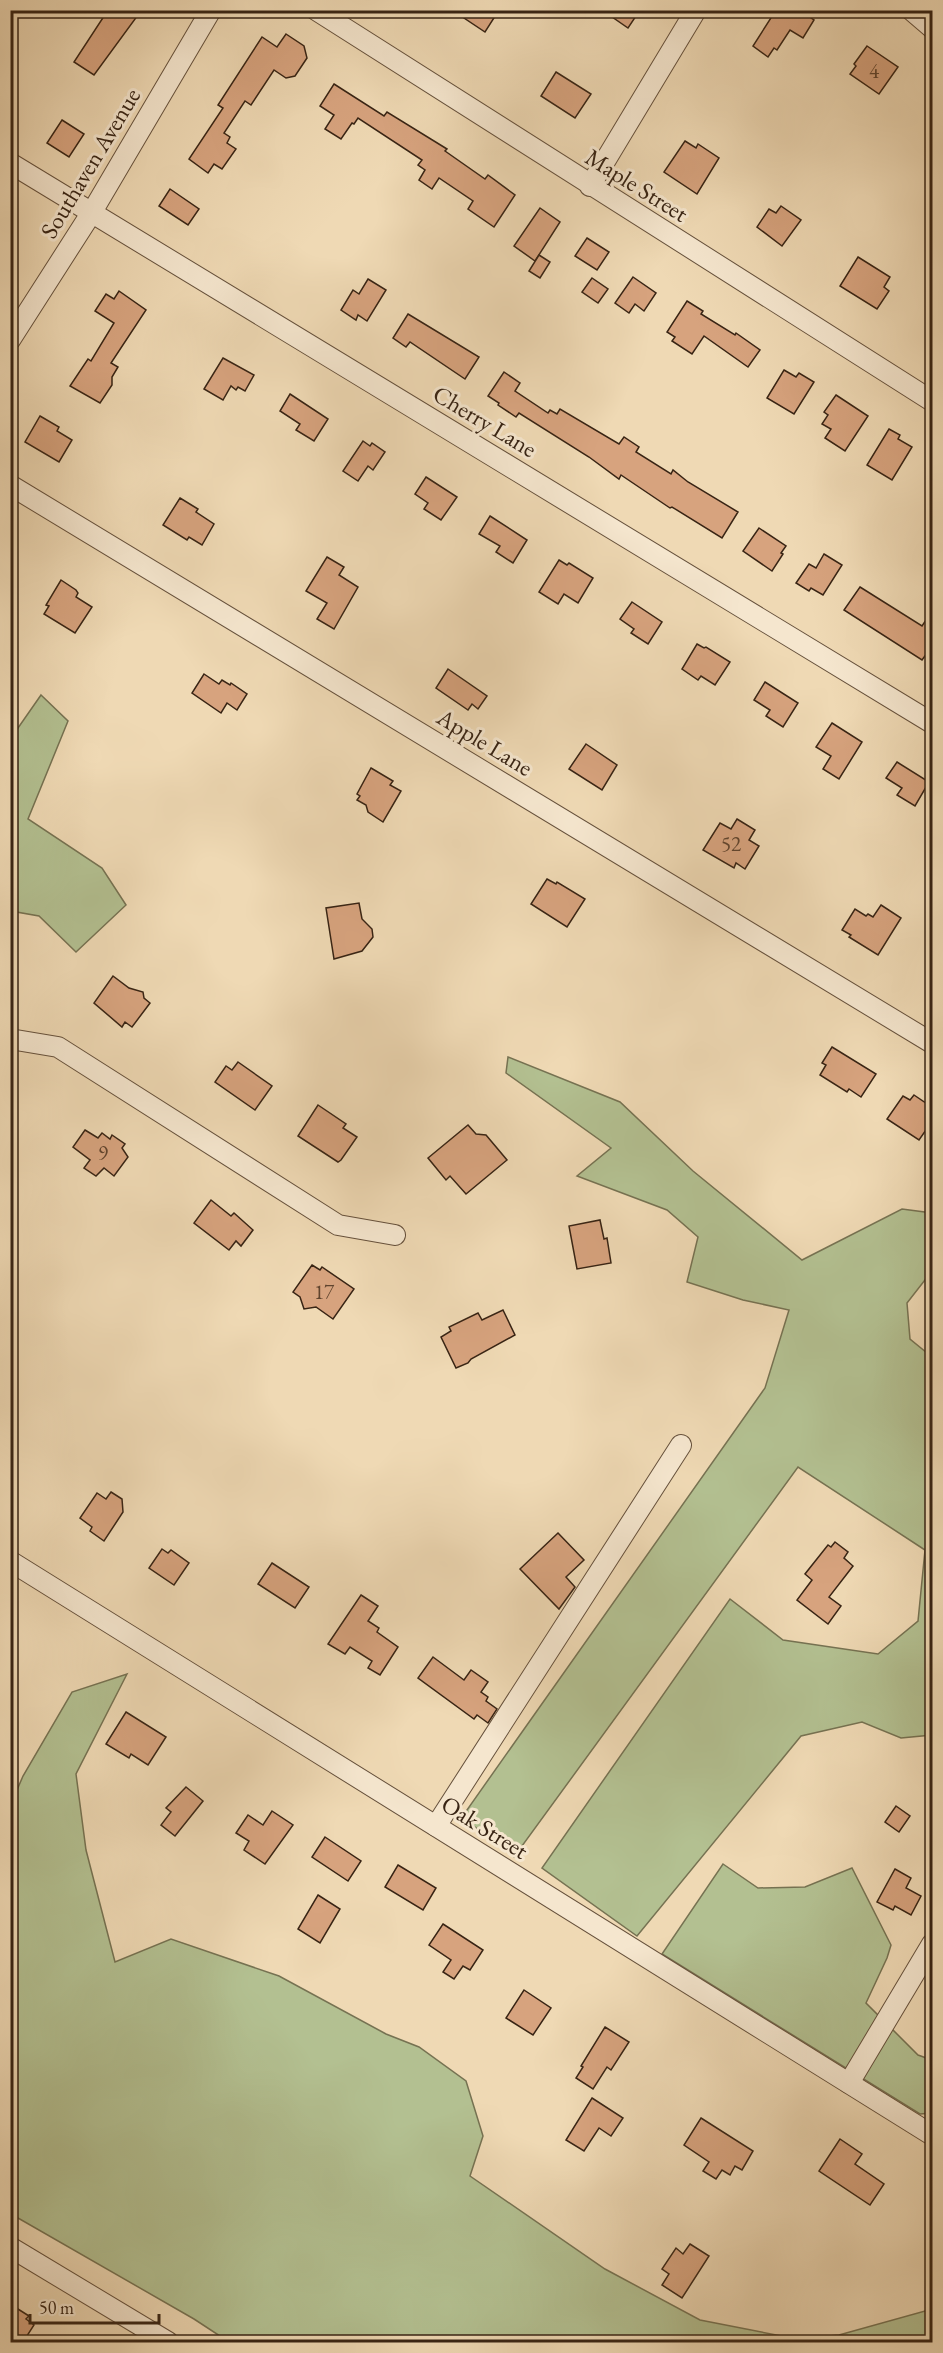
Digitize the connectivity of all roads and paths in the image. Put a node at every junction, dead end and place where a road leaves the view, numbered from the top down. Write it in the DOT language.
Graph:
graph roads {
  1 [pos="211,10"];
  2 [pos="316,10"];
  3 [pos="696,10"];
  4 [pos="911,10"];
  5 [pos="933,28"];
  6 [pos="10,163"];
  7 [pos="590,186"];
  8 [pos="92,212"];
  9 [pos="10,340"];
  10 [pos="933,401"];
  11 [pos="10,485"];
  12 [pos="933,723"];
  13 [pos="10,1039"];
  14 [pos="933,1043"];
  15 [pos="395,1235"];
  16 [pos="681,1445"];
  17 [pos="10,1561"];
  18 [pos="436,1826"];
  19 [pos="933,1944"];
  20 [pos="849,2083"];
  21 [pos="933,2135"];
  22 [pos="10,2247"];
  23 [pos="168,2343"];
  1 -- 8 [label="street, Southaven Avenue"];
  2 -- 7 [label="street, Maple Street"];
  3 -- 7 [label="street"];
  4 -- 5 [label="street"];
  6 -- 8 [label="street, Cherry Lane"];
  7 -- 10 [label="street, Maple Street"];
  8 -- 9 [label="street, Southaven Avenue"];
  8 -- 12 [label="street, Cherry Lane"];
  11 -- 14 [label="street, Apple Lane"];
  13 -- 15 [label="street"];
  16 -- 18 [label="street"];
  17 -- 18 [label="street, Oak Street"];
  18 -- 20 [label="street, Oak Street"];
  19 -- 20 [label="street"];
  20 -- 21 [label="street, Oak Street"];
  22 -- 23 [label="street"];
}
